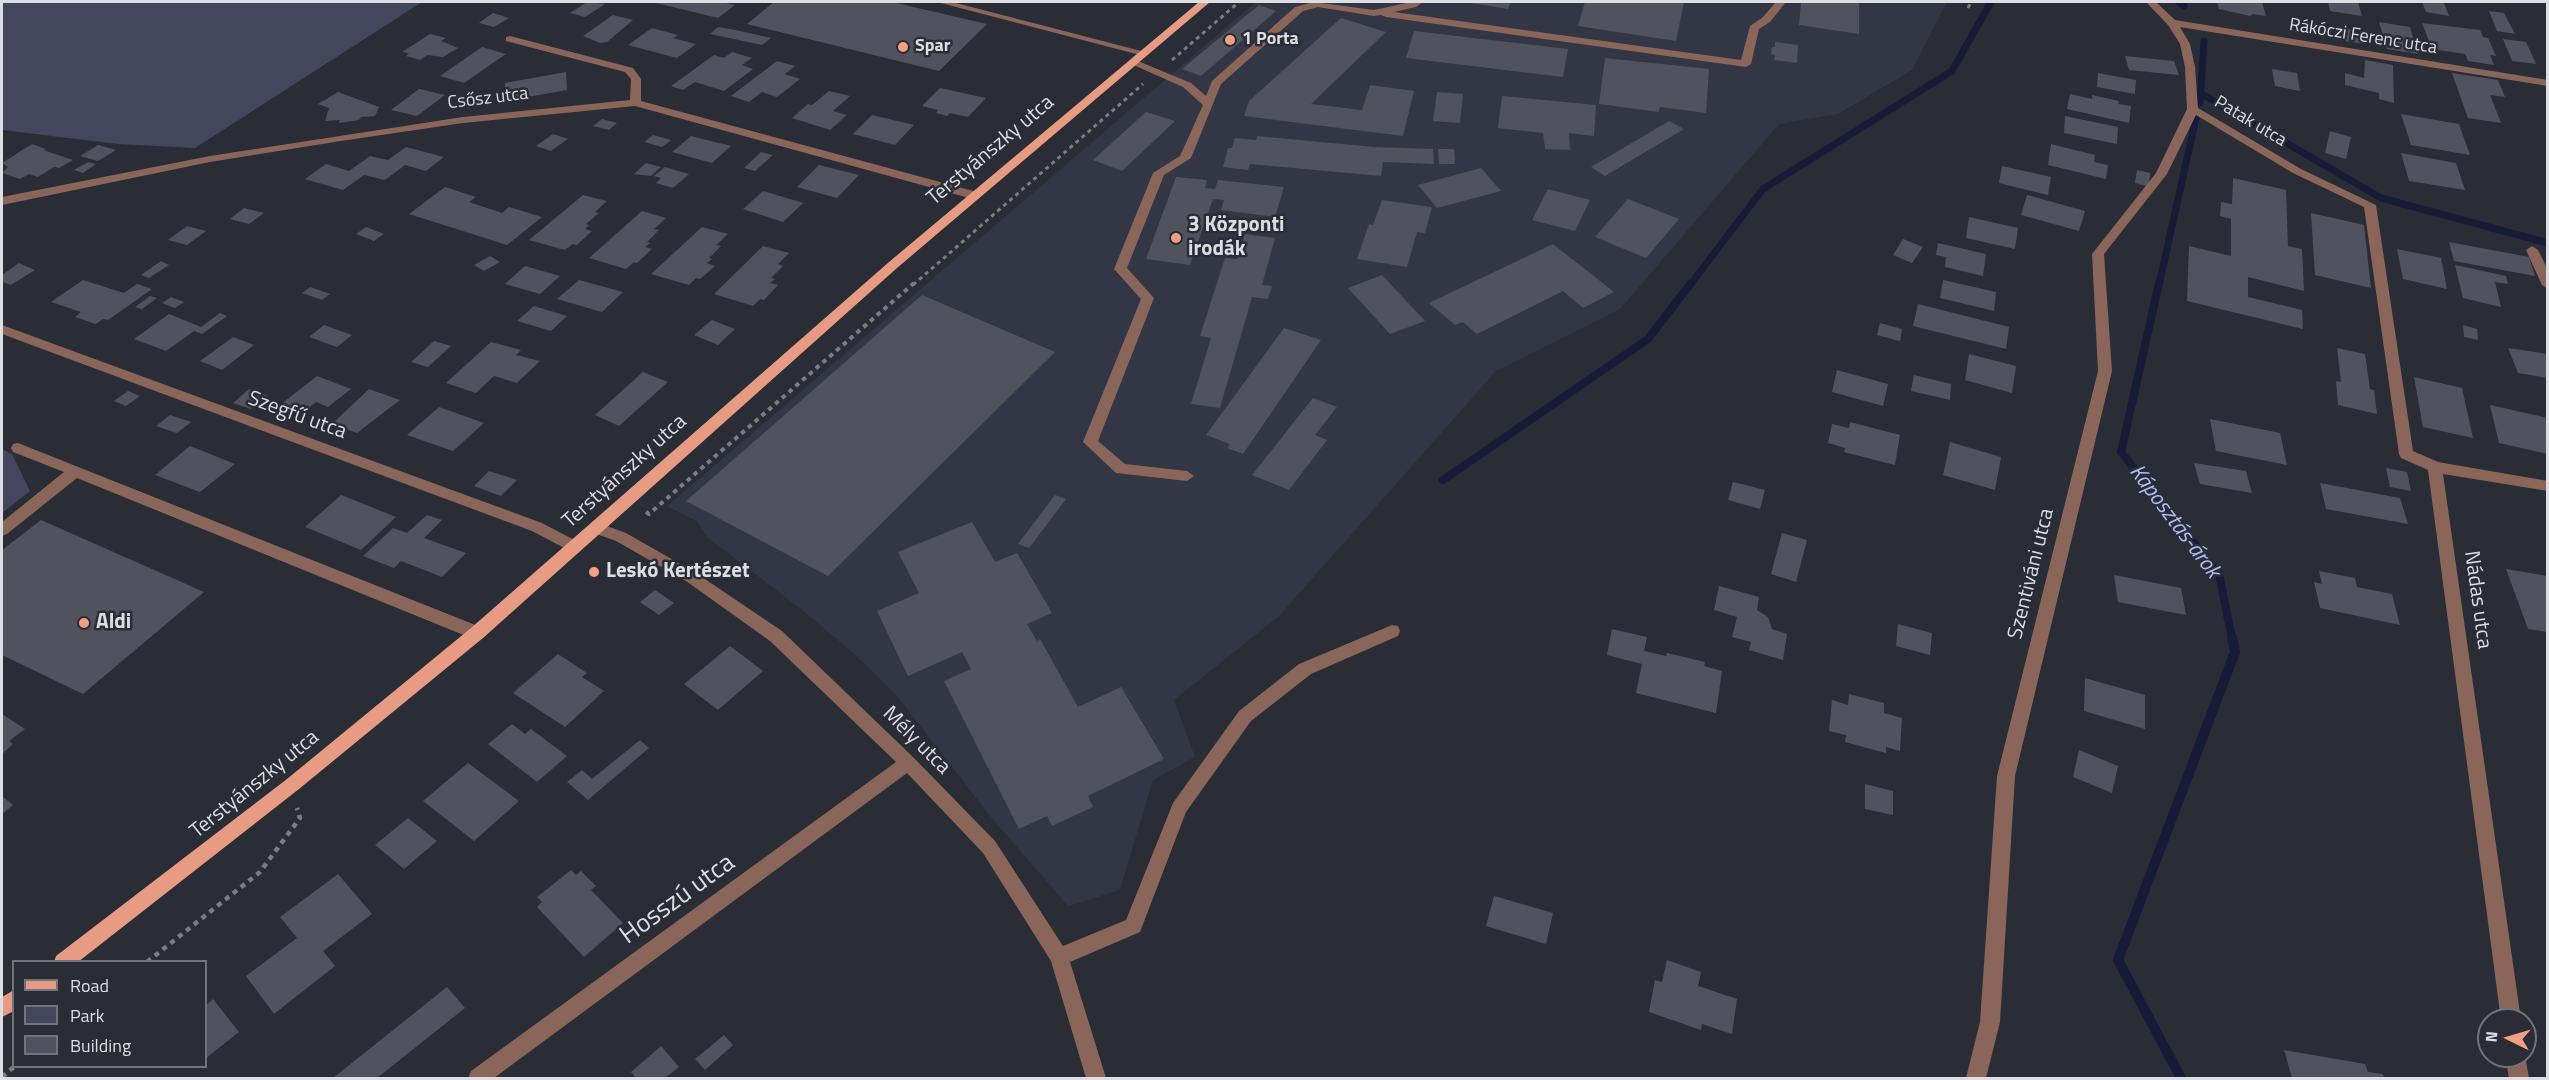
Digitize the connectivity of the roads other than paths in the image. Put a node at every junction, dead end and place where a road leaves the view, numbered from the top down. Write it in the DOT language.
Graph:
graph roads {
  1 [pos="942,2"];
  2 [pos="1205,2"];
  3 [pos="1418,2"];
  4 [pos="1781,2"];
  5 [pos="2151,2"];
  6 [pos="1374,13"];
  7 [pos="2172,23"];
  8 [pos="510,39"];
  9 [pos="1144,53"];
  10 [pos="1134,63"];
  11 [pos="2547,83"];
  12 [pos="635,103"];
  13 [pos="1209,104"];
  14 [pos="2193,109"];
  15 [pos="973,195"];
  16 [pos="2,201"];
  17 [pos="2532,250"];
  18 [pos="2547,285"];
  19 [pos="2,329"];
  20 [pos="18,448"];
  21 [pos="2435,467"];
  22 [pos="76,471"];
  23 [pos="1187,476"];
  24 [pos="2547,486"];
  25 [pos="596,528"];
  26 [pos="2,530"];
  27 [pos="575,547"];
  28 [pos="1392,631"];
  29 [pos="477,633"];
  30 [pos="908,763"];
  31 [pos="1059,957"];
  32 [pos="66,960"];
  33 [pos="2509,1008"];
  34 [pos="477,1078"];
  35 [pos="1096,1078"];
  36 [pos="1976,1078"];
  1 -- 9 [label="street"];
  2 -- 9 [label="main road, Terstyánszky utca"];
  3 -- 6 [label="street"];
  4 -- 6 [label="street"];
  5 -- 7 [label="street, Patak utca"];
  6 -- 13 [label="street"];
  7 -- 11 [label="street, Rákóczi Ferenc utca"];
  7 -- 14 [label="street, Patak utca"];
  8 -- 12 [label="street"];
  9 -- 10 [label="main road, Terstyánszky utca"];
  10 -- 13 [label="street"];
  10 -- 15 [label="main road, Terstyánszky utca"];
  12 -- 15 [label="street, Csősz utca"];
  12 -- 16 [label="street, Csősz utca"];
  13 -- 23 [label="street"];
  14 -- 21 [label="street, Patak utca"];
  14 -- 36 [label="street, Szentiváni utca"];
  15 -- 25 [label="main road, Terstyánszky utca"];
  17 -- 18 [label="street"];
  19 -- 27 [label="street, Szegfű utca"];
  20 -- 22 [label="street"];
  21 -- 24 [label="street"];
  21 -- 33 [label="street, Nádas utca"];
  22 -- 26 [label="street"];
  22 -- 29 [label="street"];
  25 -- 27 [label="main road, Terstyánszky utca"];
  25 -- 30 [label="street, Mély utca"];
  27 -- 29 [label="main road, Terstyánszky utca"];
  28 -- 31 [label="street"];
  29 -- 32 [label="main road, Terstyánszky utca"];
  30 -- 31 [label="street, Mély utca"];
  30 -- 34 [label="street, Hosszú utca"];
  31 -- 35 [label="street, Mély utca"];
}
